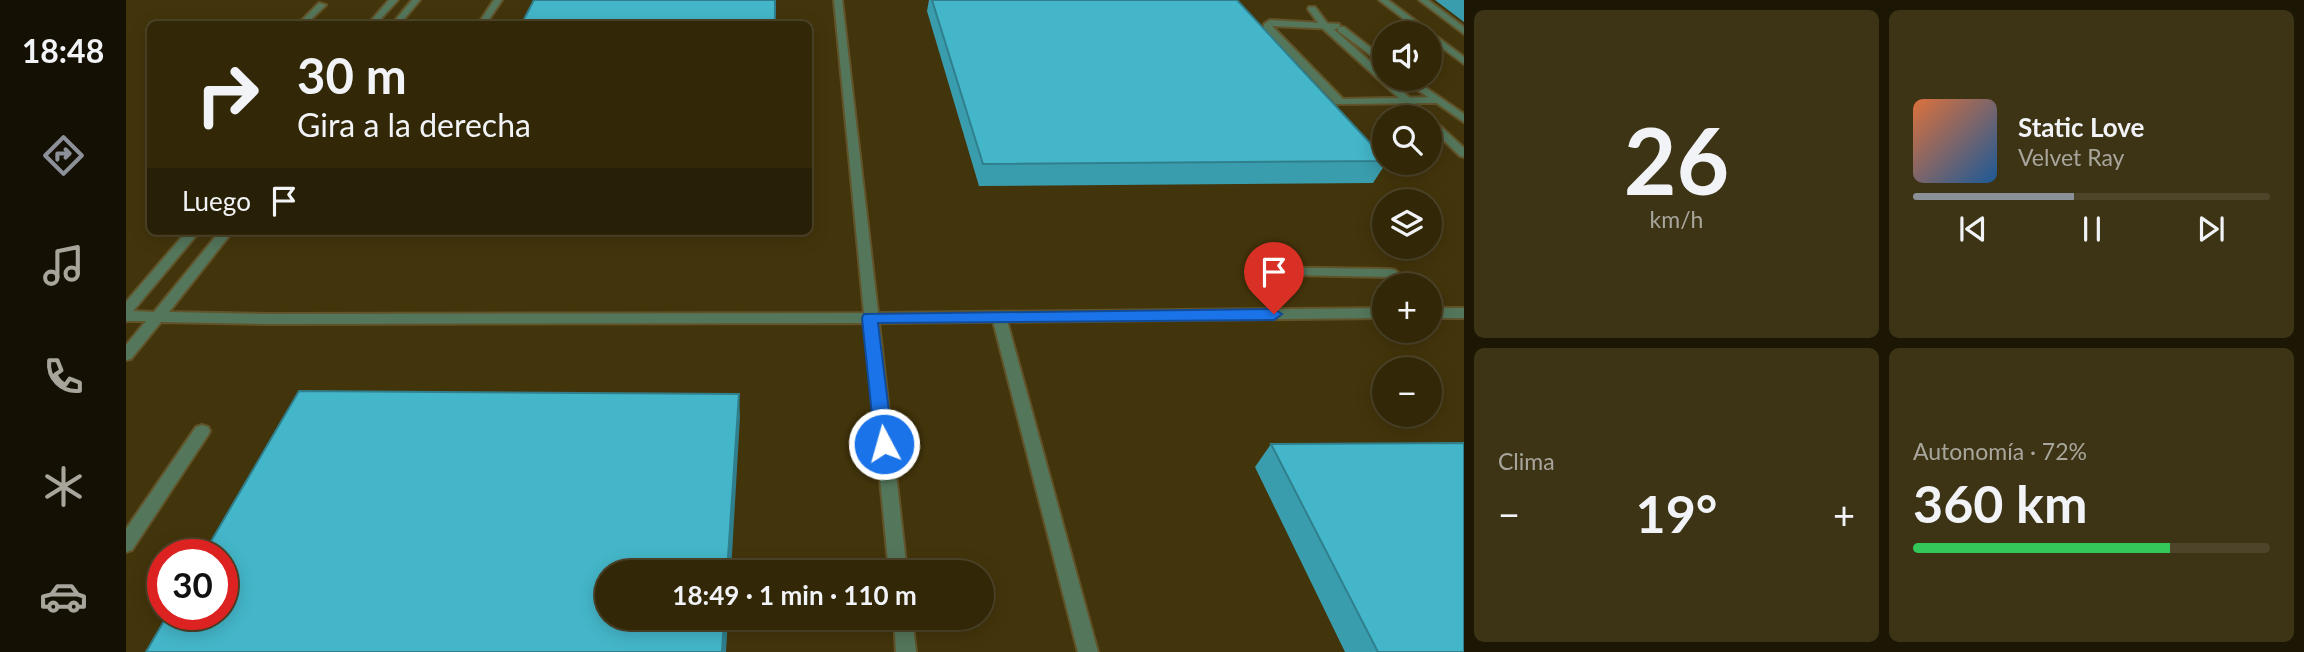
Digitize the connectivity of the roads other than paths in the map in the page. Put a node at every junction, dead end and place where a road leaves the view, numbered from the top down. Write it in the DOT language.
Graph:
graph roads {
  1 [pos="394,0"];
  2 [pos="416,0"];
  3 [pos="498,0"];
  4 [pos="838,0"];
  5 [pos="1303,0"];
  6 [pos="1384,0"];
  7 [pos="1423,0"];
  8 [pos="322,5"];
  9 [pos="1319,17"];
  10 [pos="1266,18"];
  11 [pos="305,21"];
  12 [pos="375,21"];
  13 [pos="398,21"];
  14 [pos="484,21"];
  15 [pos="1411,21"];
  16 [pos="1464,32"];
  17 [pos="1442,44"];
  18 [pos="1372,53"];
  19 [pos="1464,61"];
  20 [pos="1424,91"];
  21 [pos="1436,100"];
  22 [pos="1409,101"];
  23 [pos="1413,105"];
  24 [pos="1464,119"];
  25 [pos="1442,133"];
  26 [pos="1464,154"];
  27 [pos="191,235"];
  28 [pos="224,235"];
  29 [pos="1253,271"];
  30 [pos="1390,273"];
  31 [pos="1442,311"];
  32 [pos="1372,313"];
  33 [pos="1464,313"];
  34 [pos="126,314"];
  35 [pos="158,316"];
  36 [pos="999,317"];
  37 [pos="870,318"];
  38 [pos="126,355"];
  39 [pos="202,431"];
  40 [pos="126,544"];
  41 [pos="897,560"];
  42 [pos="904,630"];
  43 [pos="906,652"];
  44 [pos="1088,652"];
  1 -- 12 [label="street"];
  2 -- 13 [label="street"];
  3 -- 14 [label="street"];
  4 -- 37 [label="street"];
  5 -- 9 [label="street"];
  6 -- 15 [label="street"];
  7 -- 16 [label="street"];
  8 -- 11 [label="street"];
  9 -- 10 [label="street"];
  9 -- 18 [label="street"];
  9 -- 22 [label="street"];
  9 -- 22 [label="street"];
  17 -- 19 [label="street"];
  20 -- 21 [label="street"];
  21 -- 22 [label="street"];
  21 -- 24 [label="street"];
  22 -- 23 [label="street"];
  25 -- 26 [label="street"];
  27 -- 34 [label="street"];
  28 -- 35 [label="street"];
  29 -- 30 [label="street"];
  31 -- 33 [label="street"];
  32 -- 36 [label="street"];
  34 -- 35 [label="street"];
  35 -- 37 [label="street"];
  35 -- 38 [label="street"];
  36 -- 37 [label="street"];
  36 -- 44 [label="street"];
  37 -- 41 [label="street"];
  39 -- 40 [label="street"];
  42 -- 43 [label="street"];
}
